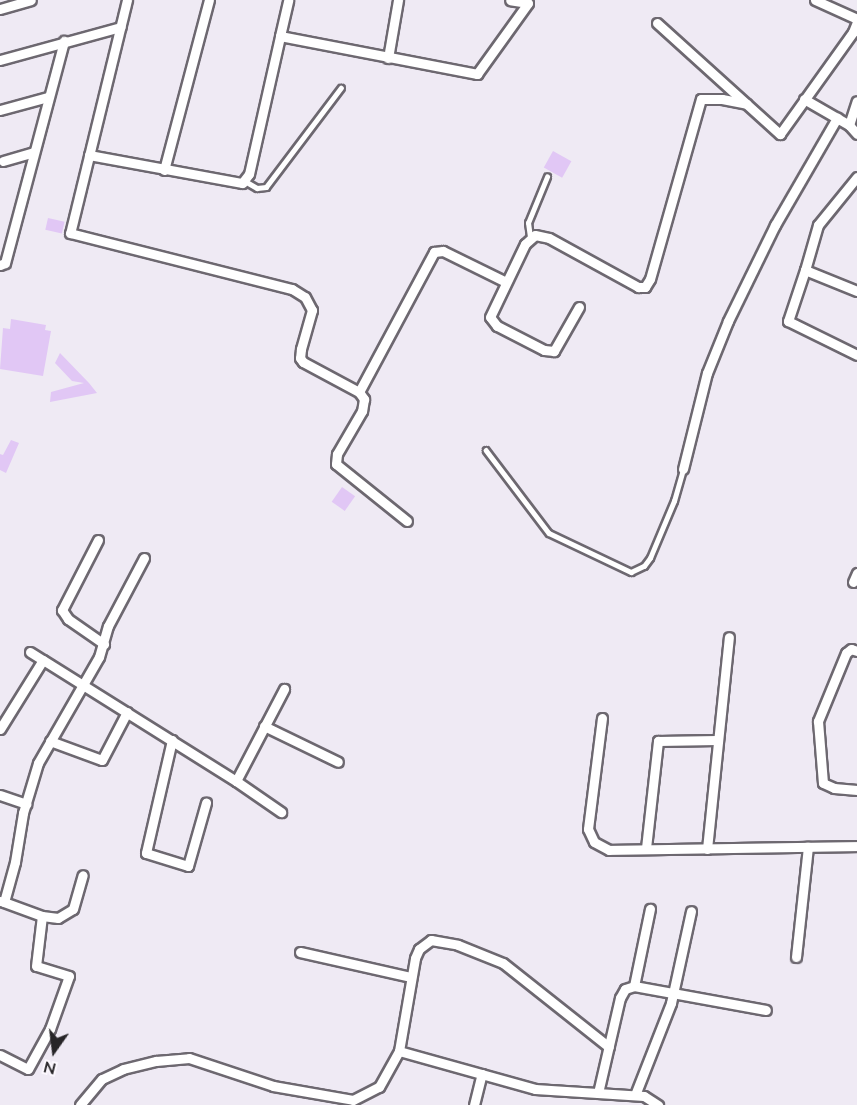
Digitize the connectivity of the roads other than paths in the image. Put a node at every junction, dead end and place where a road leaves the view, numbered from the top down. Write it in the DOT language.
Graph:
graph roads {
  1 [pos="31,0"];
  2 [pos="127,0"];
  3 [pos="209,0"];
  4 [pos="288,0"];
  5 [pos="398,0"];
  6 [pos="510,0"];
  7 [pos="815,0"];
  8 [pos="530,2"];
  9 [pos="0,9"];
  10 [pos="857,20"];
  11 [pos="657,23"];
  12 [pos="121,27"];
  13 [pos="280,36"];
  14 [pos="64,40"];
  15 [pos="388,58"];
  16 [pos="0,60"];
  17 [pos="342,88"];
  18 [pos="48,97"];
  19 [pos="804,99"];
  20 [pos="857,101"];
  21 [pos="747,104"];
  22 [pos="0,110"];
  23 [pos="837,118"];
  24 [pos="849,125"];
  25 [pos="857,134"];
  26 [pos="34,152"];
  27 [pos="89,155"];
  28 [pos="3,160"];
  29 [pos="164,170"];
  30 [pos="547,177"];
  31 [pos="857,177"];
  32 [pos="245,181"];
  33 [pos="530,237"];
  34 [pos="0,265"];
  35 [pos="805,270"];
  36 [pos="506,282"];
  37 [pos="857,291"];
  38 [pos="579,307"];
  39 [pos="857,355"];
  40 [pos="359,392"];
  41 [pos="486,450"];
  42 [pos="683,470"];
  43 [pos="407,521"];
  44 [pos="98,540"];
  45 [pos="144,558"];
  46 [pos="857,573"];
  47 [pos="853,582"];
  48 [pos="729,636"];
  49 [pos="104,644"];
  50 [pos="857,651"];
  51 [pos="30,652"];
  52 [pos="43,660"];
  53 [pos="84,686"];
  54 [pos="284,689"];
  55 [pos="127,712"];
  56 [pos="602,718"];
  57 [pos="264,726"];
  58 [pos="0,729"];
  59 [pos="172,740"];
  60 [pos="717,740"];
  61 [pos="50,741"];
  62 [pos="338,762"];
  63 [pos="236,781"];
  64 [pos="857,789"];
  65 [pos="0,795"];
  66 [pos="206,803"];
  67 [pos="26,804"];
  68 [pos="281,812"];
  69 [pos="857,846"];
  70 [pos="808,847"];
  71 [pos="646,848"];
  72 [pos="706,849"];
  73 [pos="83,875"];
  74 [pos="2,901"];
  75 [pos="650,909"];
  76 [pos="691,910"];
  77 [pos="42,916"];
  78 [pos="300,952"];
  79 [pos="796,957"];
  80 [pos="411,977"];
  81 [pos="634,986"];
  82 [pos="672,993"];
  83 [pos="766,1010"];
  84 [pos="609,1047"];
  85 [pos="399,1051"];
  86 [pos="0,1055"];
  87 [pos="482,1074"];
  88 [pos="598,1093"];
  89 [pos="635,1095"];
  90 [pos="352,1103"];
  91 [pos="80,1105"];
  92 [pos="474,1105"];
  93 [pos="658,1105"];
  1 -- 9 [label="street"];
  2 -- 12 [label="street"];
  3 -- 29 [label="street"];
  4 -- 13 [label="street"];
  5 -- 15 [label="street"];
  6 -- 8 [label="street"];
  7 -- 10 [label="street"];
  8 -- 15 [label="street"];
  10 -- 19 [label="street"];
  11 -- 21 [label="street"];
  12 -- 14 [label="street"];
  12 -- 27 [label="street"];
  13 -- 15 [label="street"];
  13 -- 32 [label="street"];
  14 -- 16 [label="street"];
  14 -- 18 [label="street"];
  17 -- 32 [label="lane"];
  18 -- 22 [label="street"];
  18 -- 26 [label="street"];
  19 -- 21 [label="street"];
  19 -- 23 [label="street"];
  20 -- 24 [label="street"];
  21 -- 33 [label="street"];
  23 -- 24 [label="street"];
  23 -- 42 [label="street"];
  24 -- 25 [label="street"];
  26 -- 28 [label="street"];
  26 -- 34 [label="street"];
  27 -- 29 [label="street"];
  27 -- 40 [label="street"];
  29 -- 32 [label="street"];
  30 -- 33 [label="lane"];
  31 -- 35 [label="street"];
  33 -- 36 [label="street"];
  35 -- 37 [label="street"];
  35 -- 39 [label="street"];
  36 -- 38 [label="street"];
  36 -- 40 [label="street"];
  40 -- 43 [label="street"];
  41 -- 42 [label="lane"];
  44 -- 49 [label="street"];
  45 -- 49 [label="street"];
  46 -- 47 [label="street"];
  48 -- 60 [label="street"];
  49 -- 53 [label="street"];
  50 -- 64 [label="street"];
  51 -- 52 [label="street"];
  52 -- 53 [label="street"];
  52 -- 58 [label="street"];
  53 -- 55 [label="street"];
  53 -- 61 [label="street"];
  54 -- 57 [label="street"];
  55 -- 59 [label="street"];
  55 -- 61 [label="street"];
  56 -- 71 [label="street"];
  57 -- 62 [label="street"];
  57 -- 63 [label="street"];
  59 -- 63 [label="street"];
  59 -- 66 [label="street"];
  60 -- 71 [label="street"];
  60 -- 72 [label="street"];
  61 -- 67 [label="street"];
  63 -- 68 [label="street"];
  65 -- 67 [label="street"];
  67 -- 74 [label="street"];
  69 -- 70 [label="street"];
  70 -- 72 [label="street"];
  70 -- 79 [label="street"];
  71 -- 72 [label="street"];
  73 -- 77 [label="street"];
  74 -- 77 [label="street"];
  75 -- 81 [label="street"];
  76 -- 82 [label="street"];
  77 -- 86 [label="street"];
  78 -- 80 [label="street"];
  80 -- 84 [label="street"];
  80 -- 85 [label="street"];
  81 -- 82 [label="street"];
  81 -- 84 [label="street"];
  82 -- 83 [label="street"];
  82 -- 89 [label="street"];
  84 -- 88 [label="street"];
  85 -- 87 [label="street"];
  85 -- 90 [label="street"];
  87 -- 88 [label="street"];
  87 -- 92 [label="street"];
  88 -- 89 [label="street"];
  89 -- 93 [label="street"];
  90 -- 91 [label="street"];
}
